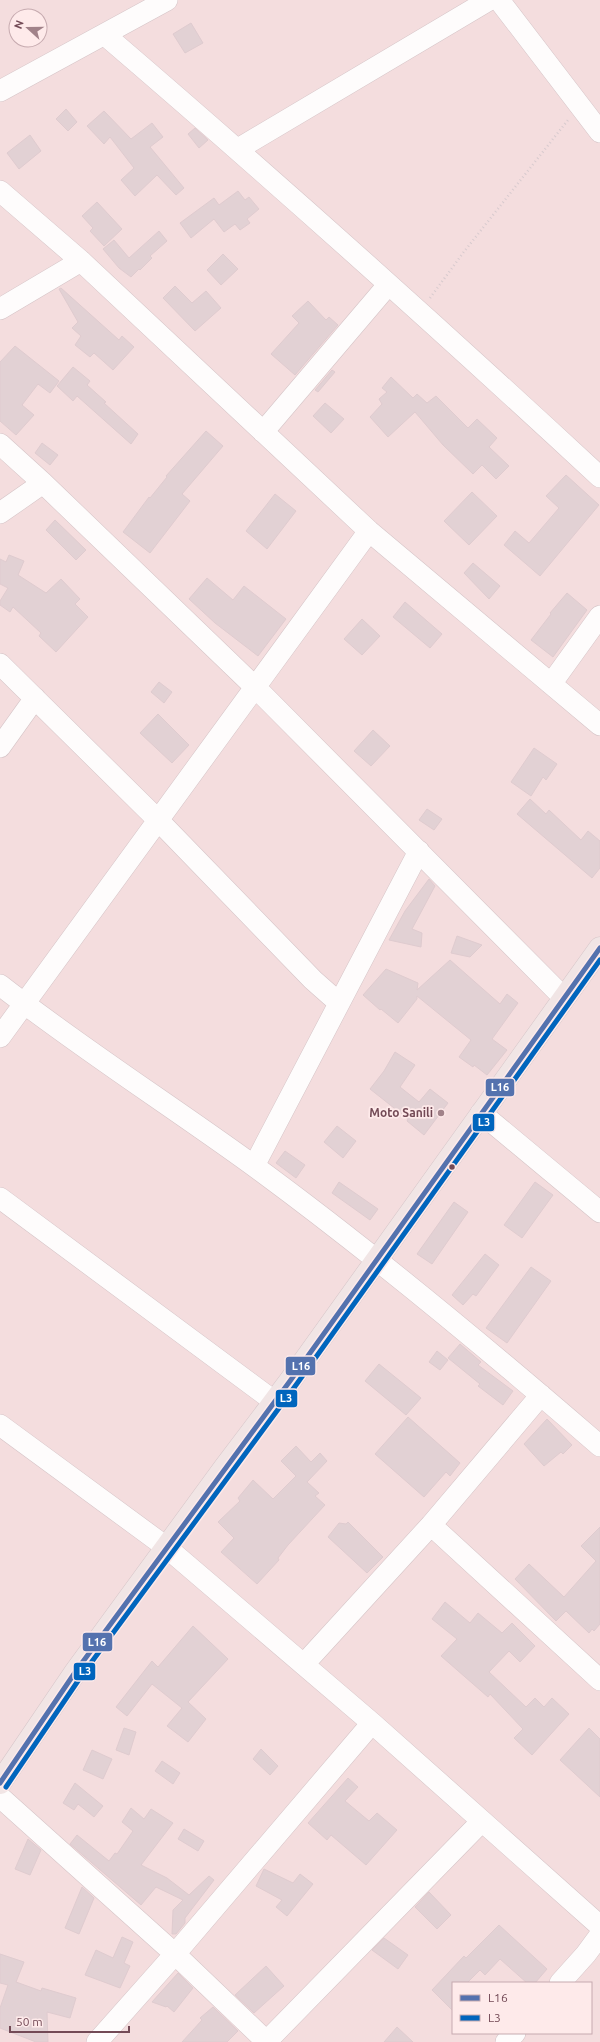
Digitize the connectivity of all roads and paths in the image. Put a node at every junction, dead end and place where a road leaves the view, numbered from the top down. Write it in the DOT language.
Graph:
graph roads {
  1 [pos="167,0"];
  2 [pos="489,0"];
  3 [pos="499,0"];
  4 [pos="105,35"];
  5 [pos="0,91"];
  6 [pos="579,107"];
  7 [pos="600,132"];
  8 [pos="238,149"];
  9 [pos="0,191"];
  10 [pos="81,261"];
  11 [pos="388,285"];
  12 [pos="0,309"];
  13 [pos="421,312"];
  14 [pos="263,432"];
  15 [pos="0,444"];
  16 [pos="600,478"];
  17 [pos="44,483"];
  18 [pos="0,512"];
  19 [pos="369,531"];
  20 [pos="600,616"];
  21 [pos="0,664"];
  22 [pos="551,684"];
  23 [pos="255,687"];
  24 [pos="35,698"];
  25 [pos="600,725"];
  26 [pos="0,747"];
  27 [pos="158,820"];
  28 [pos="420,851"];
  29 [pos="597,959"];
  30 [pos="0,985"];
  31 [pos="564,998"];
  32 [pos="338,1003"];
  33 [pos="24,1004"];
  34 [pos="0,1037"];
  35 [pos="481,1113"];
  36 [pos="254,1166"];
  37 [pos="0,1198"];
  38 [pos="600,1212"];
  39 [pos="377,1259"];
  40 [pos="541,1395"];
  41 [pos="275,1402"];
  42 [pos="0,1425"];
  43 [pos="600,1446"];
  44 [pos="431,1525"];
  45 [pos="166,1547"];
  46 [pos="304,1664"];
  47 [pos="600,1680"];
  48 [pos="372,1723"];
  49 [pos="0,1783"];
  50 [pos="0,1797"];
  51 [pos="482,1821"];
  52 [pos="600,1926"];
  53 [pos="600,1935"];
  54 [pos="175,1954"];
  55 [pos="561,1982"];
  56 [pos="513,2034"];
  57 [pos="97,2042"];
  58 [pos="267,2042"];
  59 [pos="506,2042"];
  1 -- 4 [label="street"];
  2 -- 8 [label="street"];
  3 -- 6 [label="street"];
  4 -- 5 [label="street"];
  4 -- 8 [label="street"];
  6 -- 7 [label="street"];
  6 -- 13 [label="path"];
  8 -- 11 [label="street"];
  9 -- 10 [label="street"];
  10 -- 12 [label="street"];
  10 -- 14 [label="street"];
  11 -- 13 [label="street"];
  11 -- 14 [label="street"];
  13 -- 16 [label="street"];
  14 -- 19 [label="street"];
  15 -- 17 [label="street"];
  17 -- 18 [label="street"];
  17 -- 23 [label="street"];
  19 -- 22 [label="street"];
  19 -- 23 [label="street"];
  20 -- 22 [label="street"];
  21 -- 24 [label="street"];
  22 -- 25 [label="street"];
  23 -- 27 [label="street"];
  23 -- 28 [label="street"];
  24 -- 26 [label="street"];
  24 -- 27 [label="street"];
  27 -- 32 [label="street"];
  27 -- 33 [label="street"];
  28 -- 31 [label="street"];
  28 -- 32 [label="street"];
  29 -- 31 [label="main road"];
  30 -- 33 [label="street"];
  31 -- 35 [label="main road"];
  32 -- 36 [label="street"];
  33 -- 34 [label="street"];
  33 -- 36 [label="street"];
  35 -- 38 [label="street"];
  35 -- 39 [label="main road"];
  36 -- 39 [label="street"];
  37 -- 41 [label="street"];
  39 -- 40 [label="street"];
  39 -- 41 [label="main road"];
  40 -- 43 [label="street"];
  40 -- 44 [label="street"];
  41 -- 45 [label="main road"];
  42 -- 45 [label="street"];
  44 -- 46 [label="street"];
  44 -- 47 [label="street"];
  45 -- 46 [label="street"];
  45 -- 49 [label="main road"];
  46 -- 48 [label="street"];
  48 -- 51 [label="street"];
  48 -- 54 [label="street"];
  50 -- 54 [label="street"];
  51 -- 52 [label="street"];
  51 -- 58 [label="street"];
  53 -- 55 [label="street"];
  54 -- 57 [label="street"];
  54 -- 58 [label="street"];
  56 -- 59 [label="street"];
}
